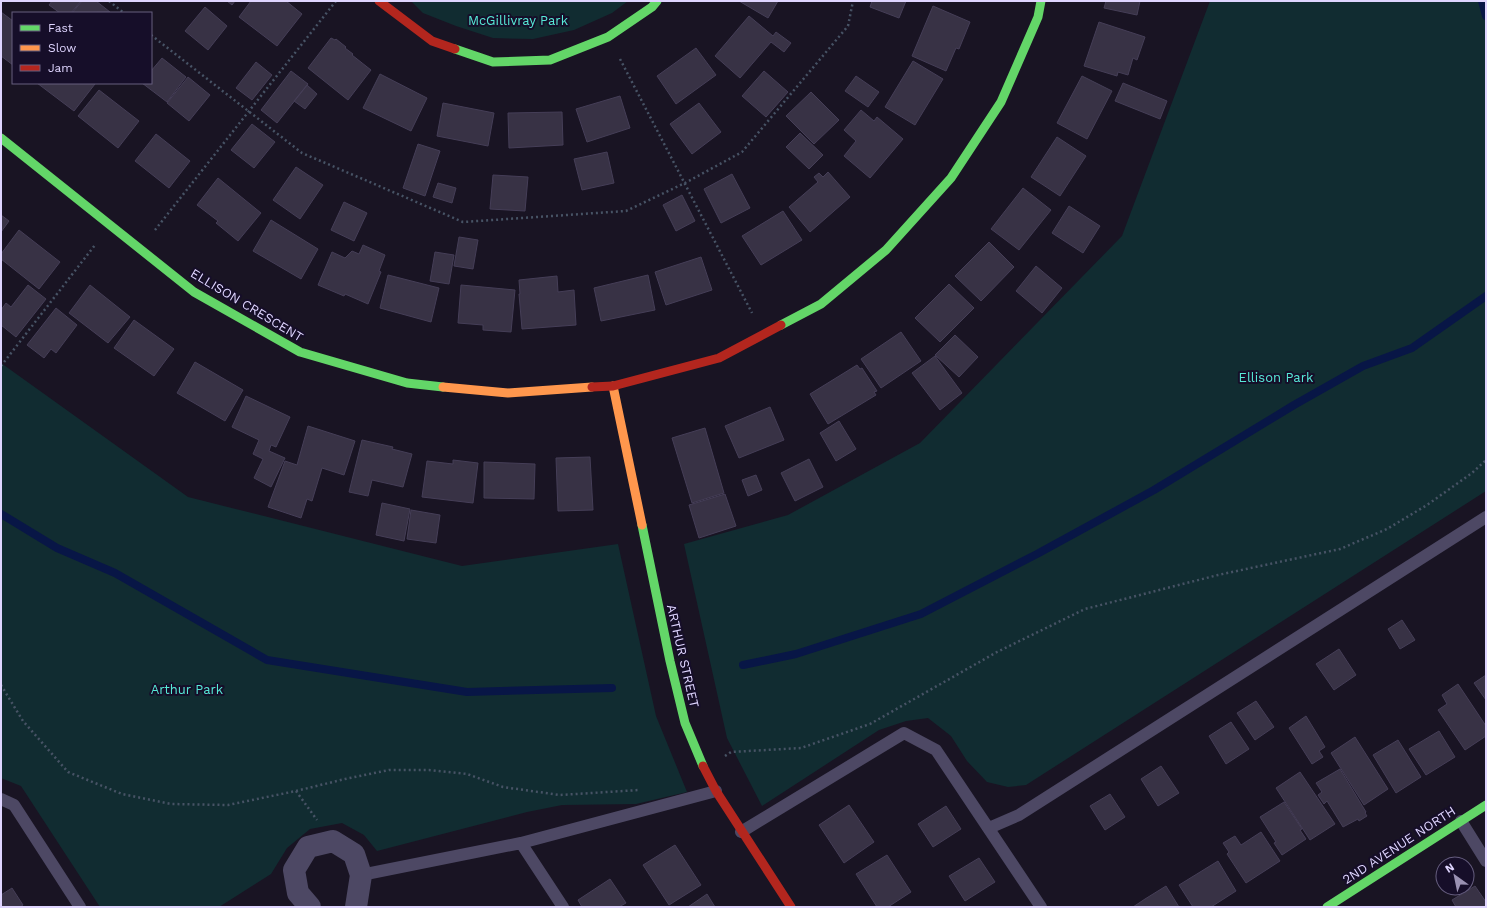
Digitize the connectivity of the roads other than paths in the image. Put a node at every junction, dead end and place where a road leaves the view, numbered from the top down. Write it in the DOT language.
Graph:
graph roads {
  1 [pos="379,1"];
  2 [pos="657,1"];
  3 [pos="1041,1"];
  4 [pos="1,138"];
  5 [pos="613,386"];
  6 [pos="1486,517"];
  7 [pos="716,791"];
  8 [pos="1,799"];
  9 [pos="1486,805"];
  10 [pos="1461,821"];
  11 [pos="989,828"];
  12 [pos="741,832"];
  13 [pos="520,843"];
  14 [pos="1486,861"];
  15 [pos="361,875"];
  16 [pos="80,907"];
  17 [pos="310,907"];
  18 [pos="356,907"];
  19 [pos="563,907"];
  20 [pos="791,907"];
  21 [pos="1041,907"];
  22 [pos="1327,907"];
  1 -- 2 [label="street"];
  3 -- 5 [label="street, ELLISON CRESCENT"];
  4 -- 5 [label="street, ELLISON CRESCENT"];
  5 -- 7 [label="street, ARTHUR STREET"];
  6 -- 11 [label="lane"];
  7 -- 12 [label="street, ARTHUR STREET"];
  7 -- 13 [label="lane"];
  8 -- 16 [label="lane"];
  9 -- 10 [label="street, 2ND AVENUE NORTH"];
  10 -- 14 [label="lane"];
  10 -- 22 [label="street, 2ND AVENUE NORTH"];
  11 -- 12 [label="lane"];
  11 -- 21 [label="lane"];
  12 -- 20 [label="street, ARTHUR STREET"];
  13 -- 15 [label="lane"];
  13 -- 19 [label="lane"];
  15 -- 17 [label="street"];
  15 -- 18 [label="street"];
}
